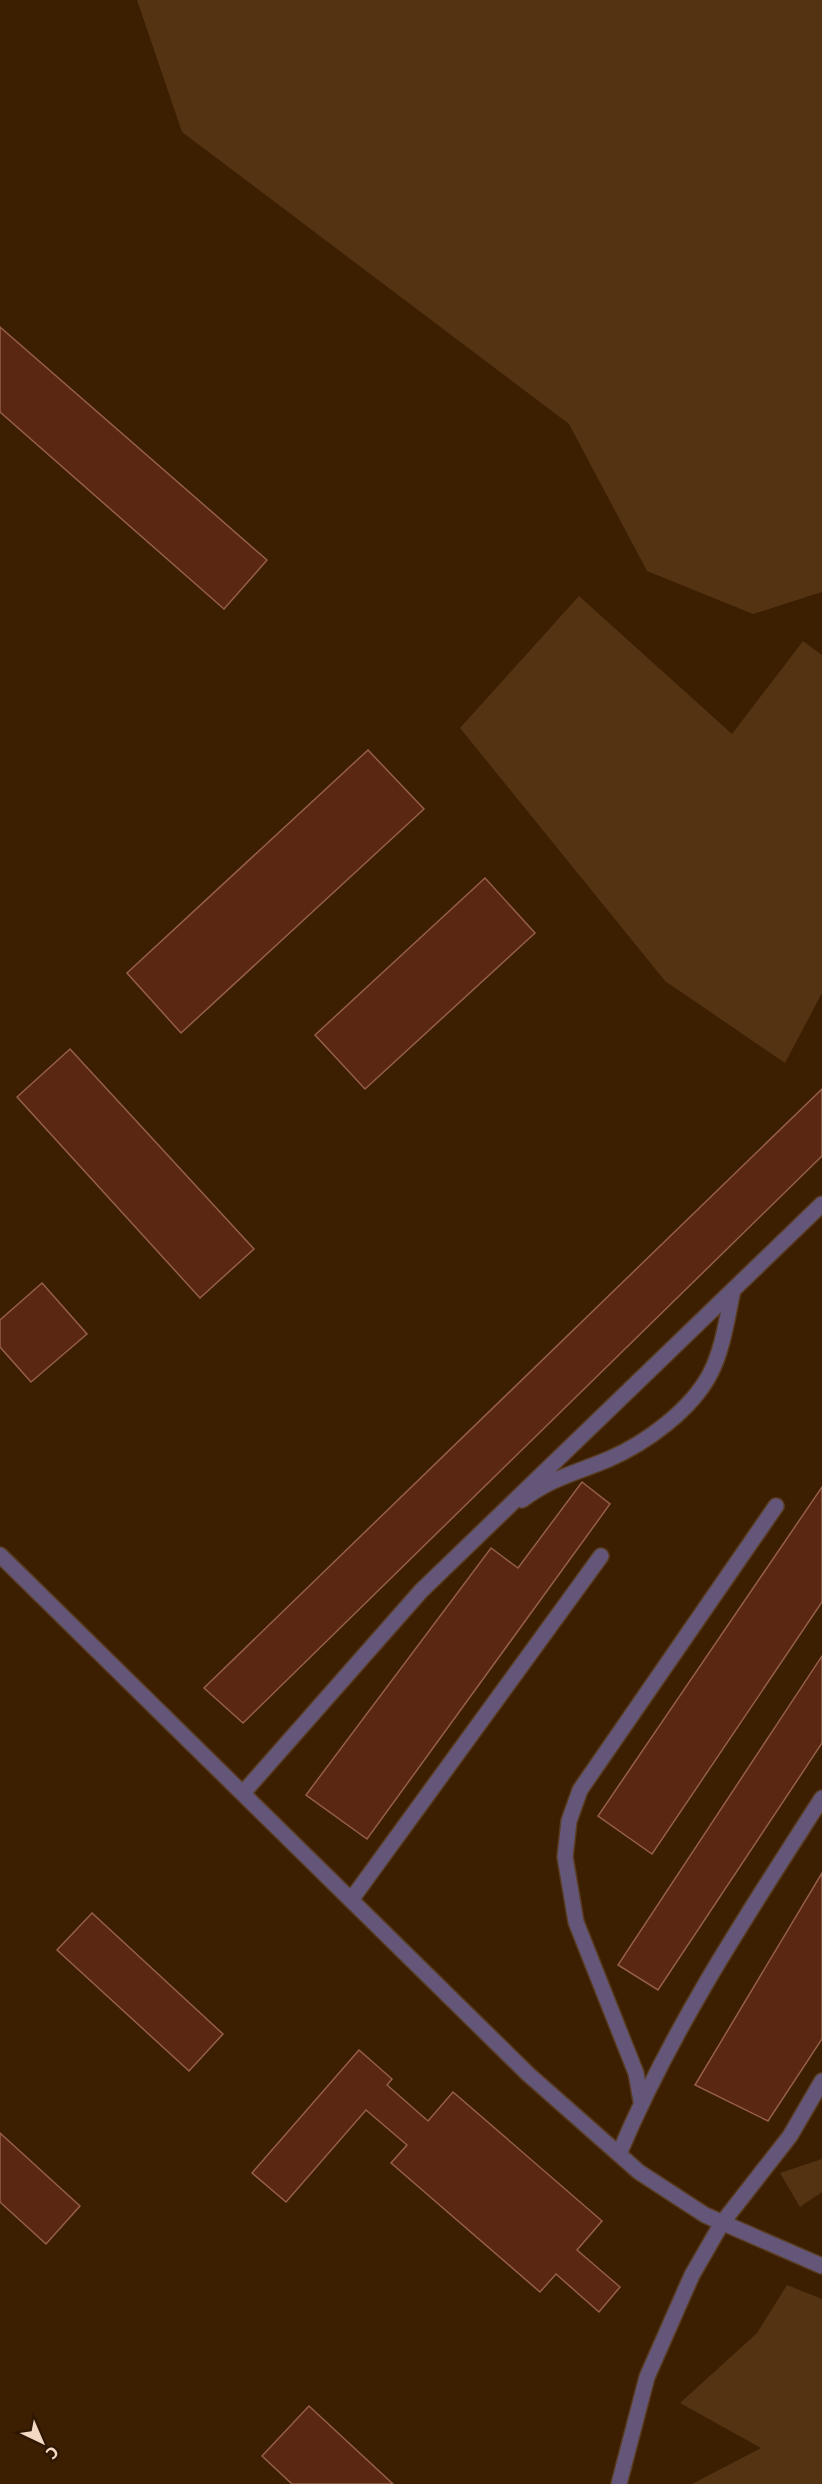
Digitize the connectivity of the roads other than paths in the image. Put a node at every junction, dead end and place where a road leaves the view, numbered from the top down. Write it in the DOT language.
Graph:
graph roads {
  1 [pos="822,1204"];
  2 [pos="733,1290"];
  3 [pos="776,1506"];
  4 [pos="493,1521"];
  5 [pos="0,1555"];
  6 [pos="601,1556"];
  7 [pos="243,1793"];
  8 [pos="822,1798"];
  9 [pos="351,1900"];
  10 [pos="822,2081"];
  11 [pos="641,2101"];
  12 [pos="619,2154"];
  13 [pos="722,2223"];
  14 [pos="822,2266"];
  15 [pos="619,2484"];
  1 -- 2 [label="street"];
  2 -- 4 [label="street"];
  2 -- 4 [label="street"];
  3 -- 11 [label="street"];
  4 -- 7 [label="street"];
  5 -- 7 [label="street"];
  6 -- 9 [label="street"];
  7 -- 9 [label="street"];
  8 -- 11 [label="street"];
  9 -- 12 [label="street"];
  10 -- 13 [label="street"];
  11 -- 12 [label="street"];
  12 -- 13 [label="street"];
  13 -- 14 [label="street"];
  13 -- 15 [label="street"];
}
